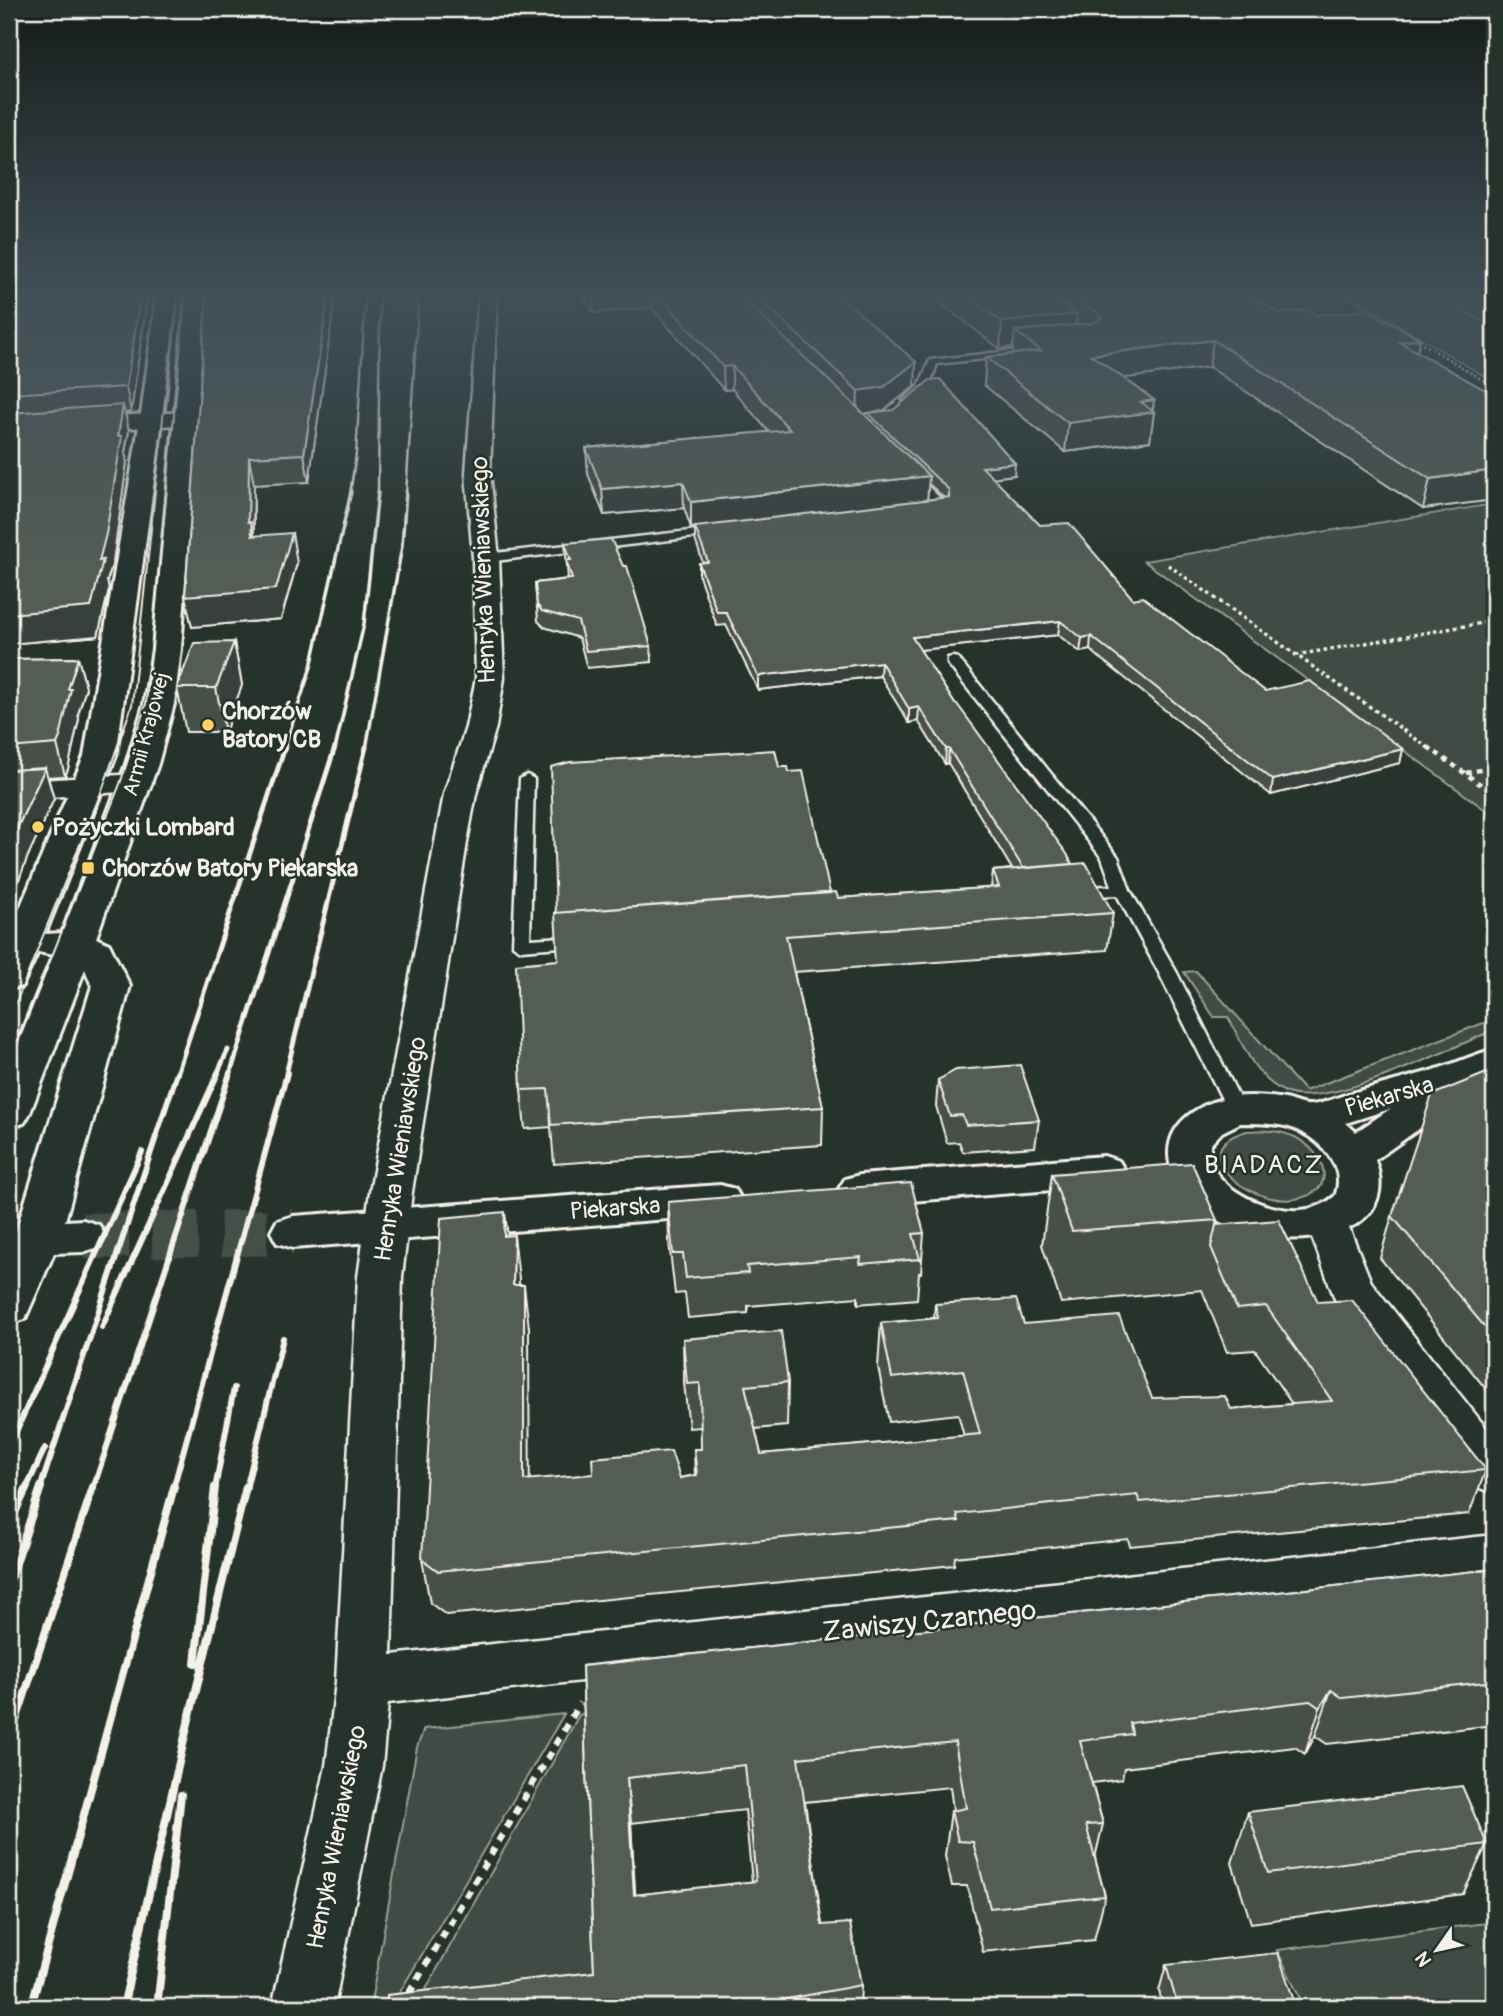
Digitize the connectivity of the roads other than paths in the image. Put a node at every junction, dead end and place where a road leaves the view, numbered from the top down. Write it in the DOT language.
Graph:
graph roads {
  1 [pos="156,386"];
  2 [pos="188,386"];
  3 [pos="483,386"];
  4 [pos="925,386"];
  5 [pos="897,409"];
  6 [pos="185,419"];
  7 [pos="152,421"];
  8 [pos="9,429"];
  9 [pos="903,468"];
  10 [pos="928,507"];
  11 [pos="735,530"];
  12 [pos="486,558"];
  13 [pos="953,662"];
  14 [pos="527,779"];
  15 [pos="136,783"];
  16 [pos="89,786"];
  17 [pos="9,791"];
  18 [pos="1122,890"];
  19 [pos="1066,892"];
  20 [pos="603,939"];
  21 [pos="76,943"];
  22 [pos="16,962"];
  23 [pos="1481,1068"];
  24 [pos="1236,1109"];
  25 [pos="9,1113"];
  26 [pos="1311,1120"];
  27 [pos="1354,1155"];
  28 [pos="1189,1165"];
  29 [pos="818,1193"];
  30 [pos="762,1197"];
  31 [pos="1327,1221"];
  32 [pos="387,1226"];
  33 [pos="293,1232"];
  34 [pos="83,1236"];
  35 [pos="38,1238"];
  36 [pos="9,1307"];
  37 [pos="1494,1473"];
  38 [pos="1494,1556"];
  39 [pos="363,1682"];
  40 [pos="303,2007"];
  1 -- 7 [label="street, Armii Krajowej"];
  2 -- 6 [label="street, Armii Krajowej"];
  3 -- 12 [label="street, Henryka Wieniawskiego"];
  4 -- 5 [label="lane"];
  6 -- 7 [label="street"];
  6 -- 15 [label="street, Armii Krajowej"];
  7 -- 8 [label="street"];
  7 -- 16 [label="street, Armii Krajowej"];
  9 -- 10 [label="lane"];
  11 -- 12 [label="lane"];
  12 -- 32 [label="street, Henryka Wieniawskiego"];
  13 -- 18 [label="lane"];
  14 -- 20 [label="lane"];
  15 -- 16 [label="street"];
  15 -- 21 [label="street, Armii Krajowej"];
  16 -- 17 [label="street"];
  16 -- 22 [label="street, Armii Krajowej"];
  18 -- 19 [label="lane"];
  18 -- 24 [label="lane"];
  21 -- 22 [label="street"];
  21 -- 25 [label="street, Armii Krajowej"];
  21 -- 35 [label="street"];
  23 -- 26 [label="street, Piekarska"];
  23 -- 27 [label="street, Piekarska"];
  24 -- 26 [label="street"];
  24 -- 28 [label="street"];
  26 -- 27 [label="street"];
  27 -- 31 [label="street"];
  28 -- 29 [label="street"];
  28 -- 31 [label="street"];
  30 -- 32 [label="street, Piekarska"];
  31 -- 37 [label="street"];
  32 -- 33 [label="street, Piekarska"];
  32 -- 39 [label="street, Henryka Wieniawskiego"];
  34 -- 35 [label="street"];
  35 -- 36 [label="street"];
  38 -- 39 [label="street, Zawiszy Czarnego"];
  39 -- 40 [label="street, Henryka Wieniawskiego"];
}
